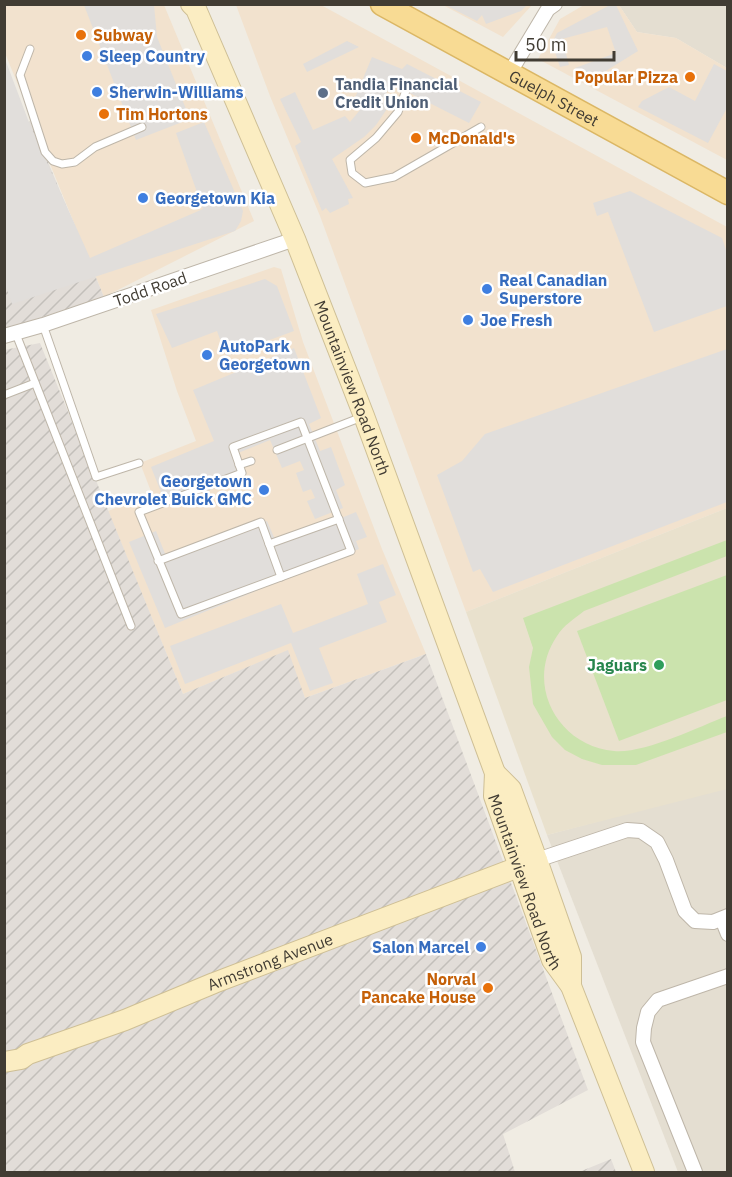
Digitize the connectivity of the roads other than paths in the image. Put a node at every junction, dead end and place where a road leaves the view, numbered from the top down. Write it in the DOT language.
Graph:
graph roads {
  1 [pos="382,4"];
  2 [pos="555,4"];
  3 [pos="195,6"];
  4 [pos="30,49"];
  5 [pos="509,74"];
  6 [pos="408,85"];
  7 [pos="142,127"];
  8 [pos="481,127"];
  9 [pos="728,193"];
  10 [pos="295,239"];
  11 [pos="43,325"];
  12 [pos="10,335"];
  13 [pos="36,384"];
  14 [pos="4,394"];
  15 [pos="364,416"];
  16 [pos="307,438"];
  17 [pos="277,450"];
  18 [pos="251,461"];
  19 [pos="139,463"];
  20 [pos="239,465"];
  21 [pos="339,519"];
  22 [pos="269,544"];
  23 [pos="158,561"];
  24 [pos="281,578"];
  25 [pos="131,626"];
  26 [pos="528,863"];
  27 [pos="724,917"];
  28 [pos="728,934"];
  29 [pos="728,976"];
  30 [pos="4,1062"];
  31 [pos="644,1172"];
  32 [pos="695,1173"];
  1 -- 5 [label="main road, Guelph Street"];
  2 -- 5 [label="street"];
  3 -- 10 [label="main road, Mountainview Road North"];
  4 -- 7 [label="lane"];
  5 -- 9 [label="main road, Guelph Street"];
  6 -- 8 [label="lane"];
  10 -- 11 [label="street, Todd Road"];
  10 -- 15 [label="main road, Mountainview Road North"];
  11 -- 12 [label="street, Todd Road"];
  11 -- 19 [label="lane"];
  12 -- 13 [label="lane"];
  13 -- 14 [label="lane"];
  13 -- 25 [label="lane"];
  15 -- 16 [label="lane"];
  15 -- 26 [label="main road, Mountainview Road North"];
  16 -- 17 [label="lane"];
  16 -- 20 [label="lane"];
  16 -- 21 [label="lane"];
  18 -- 20 [label="lane"];
  20 -- 23 [label="lane"];
  21 -- 22 [label="lane"];
  21 -- 24 [label="lane"];
  22 -- 23 [label="lane"];
  22 -- 24 [label="lane"];
  23 -- 24 [label="lane"];
  26 -- 27 [label="street"];
  26 -- 30 [label="main road, Armstrong Avenue"];
  26 -- 31 [label="main road, Mountainview Road North"];
  27 -- 28 [label="street"];
  29 -- 32 [label="street"];
}
